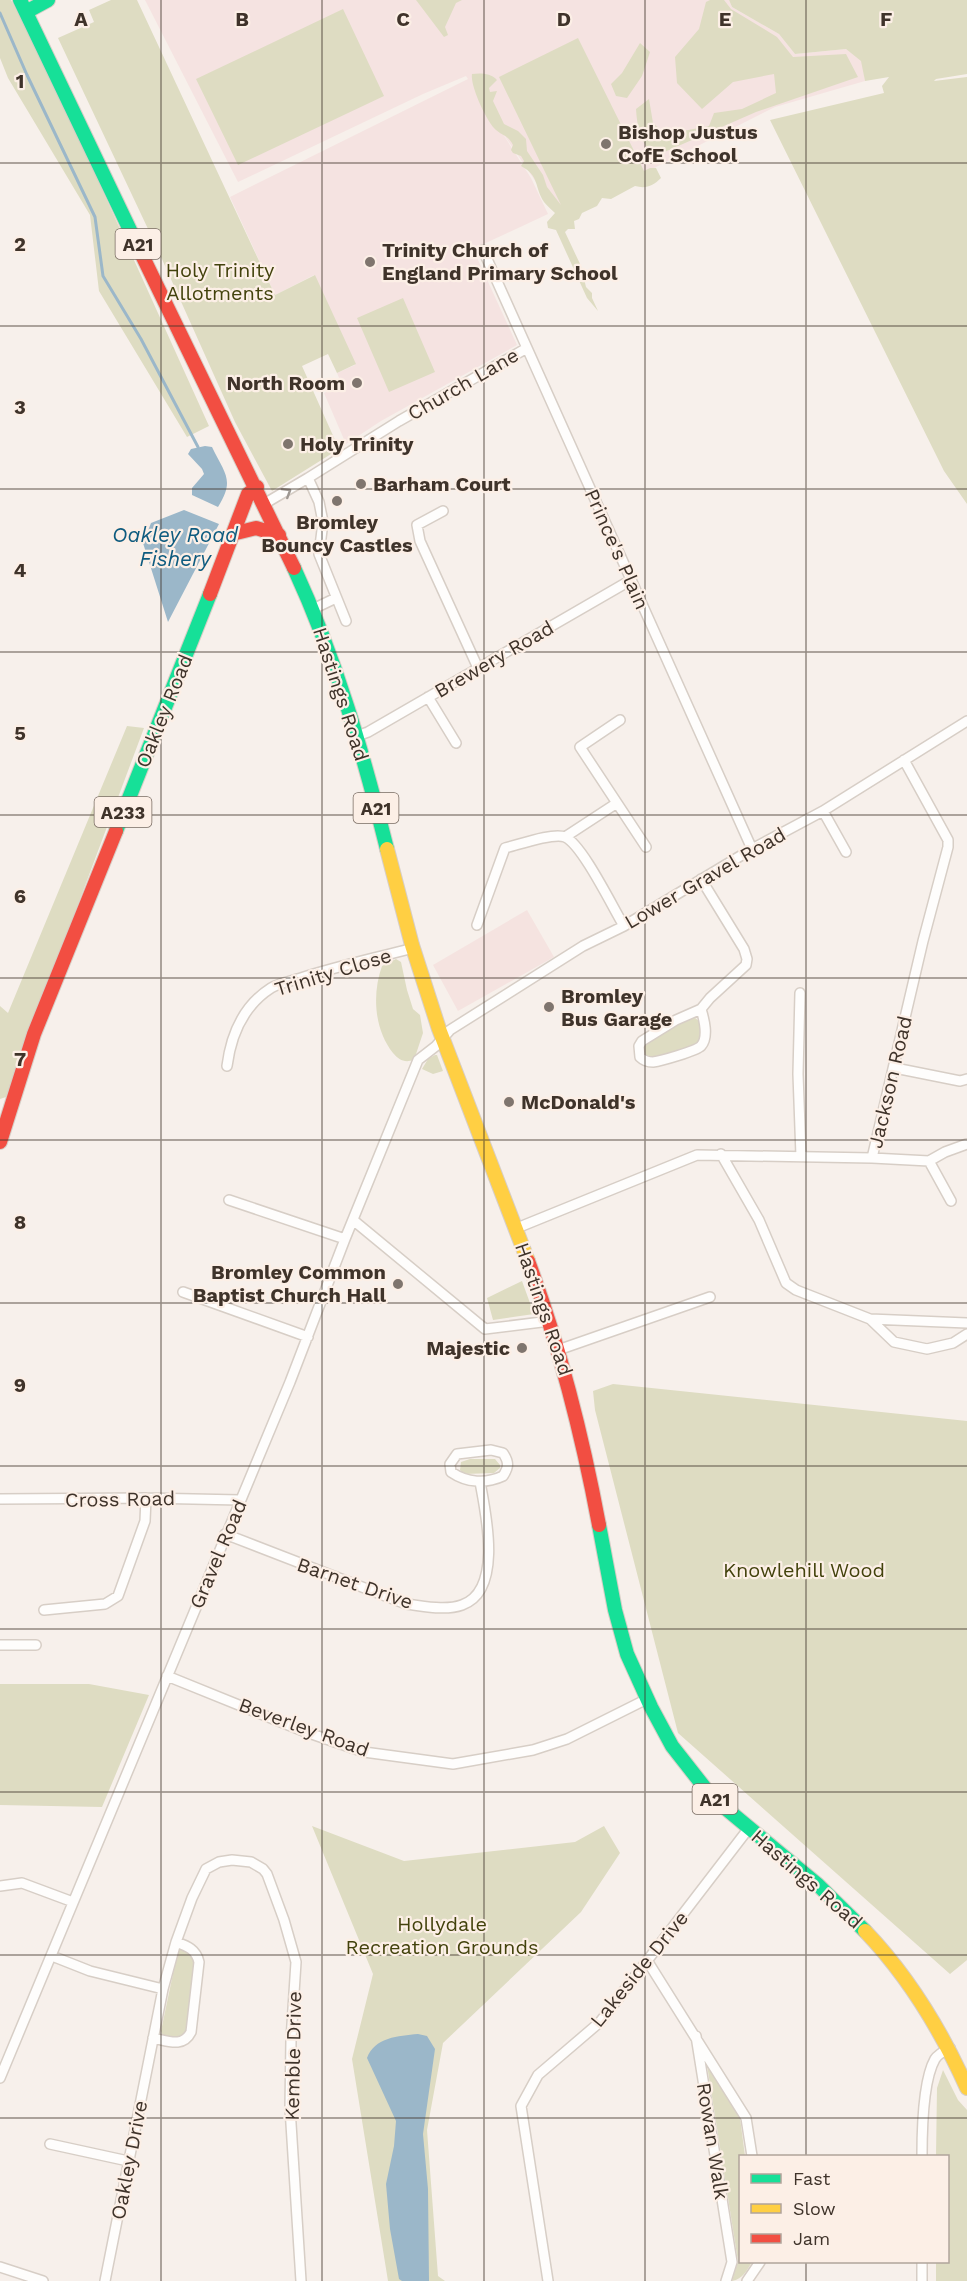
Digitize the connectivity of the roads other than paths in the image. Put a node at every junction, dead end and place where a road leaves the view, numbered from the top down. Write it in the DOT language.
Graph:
graph roads {
  1 [pos="48,0"];
  2 [pos="23,6"];
  3 [pos="483,250"];
  4 [pos="527,348"];
  5 [pos="308,478"];
  6 [pos="257,487"];
  7 [pos="264,504"];
  8 [pos="443,511"];
  9 [pos="232,534"];
  10 [pos="279,535"];
  11 [pos="631,580"];
  12 [pos="336,598"];
  13 [pos="313,609"];
  14 [pos="346,621"];
  15 [pos="478,668"];
  16 [pos="428,697"];
  17 [pos="620,720"];
  18 [pos="967,721"];
  19 [pos="357,736"];
  20 [pos="456,743"];
  21 [pos="904,760"];
  22 [pos="617,803"];
  23 [pos="823,811"];
  24 [pos="565,837"];
  25 [pos="646,848"];
  26 [pos="752,849"];
  27 [pos="846,852"];
  28 [pos="701,879"];
  29 [pos="477,925"];
  30 [pos="624,926"];
  31 [pos="413,948"];
  32 [pos="800,993"];
  33 [pos="701,1009"];
  34 [pos="439,1041"];
  35 [pos="227,1066"];
  36 [pos="895,1068"];
  37 [pos="967,1079"];
  38 [pos="0,1142"];
  39 [pos="967,1144"];
  40 [pos="722,1154"];
  41 [pos="801,1156"];
  42 [pos="872,1158"];
  43 [pos="929,1161"];
  44 [pos="229,1200"];
  45 [pos="951,1201"];
  46 [pos="353,1220"];
  47 [pos="517,1228"];
  48 [pos="345,1239"];
  49 [pos="183,1292"];
  50 [pos="710,1297"];
  51 [pos="870,1319"];
  52 [pos="550,1321"];
  53 [pos="967,1323"];
  54 [pos="967,1334"];
  55 [pos="308,1337"];
  56 [pos="558,1350"];
  57 [pos="480,1482"];
  58 [pos="146,1498"];
  59 [pos="0,1499"];
  60 [pos="240,1500"];
  61 [pos="225,1534"];
  62 [pos="44,1610"];
  63 [pos="0,1645"];
  64 [pos="36,1645"];
  65 [pos="167,1676"];
  66 [pos="647,1699"];
  67 [pos="749,1828"];
  68 [pos="232,1860"];
  69 [pos="0,1886"];
  70 [pos="73,1902"];
  71 [pos="176,1942"];
  72 [pos="52,1956"];
  73 [pos="648,1962"];
  74 [pos="163,1989"];
  75 [pos="696,2036"];
  76 [pos="153,2038"];
  77 [pos="950,2048"];
  78 [pos="0,2078"];
  79 [pos="967,2088"];
  80 [pos="50,2144"];
  81 [pos="752,2155"];
  82 [pos="922,2155"];
  83 [pos="128,2161"];
  84 [pos="759,2263"];
  85 [pos="922,2263"];
  86 [pos="0,2267"];
  87 [pos="44,2281"];
  88 [pos="105,2281"];
  89 [pos="301,2281"];
  90 [pos="548,2281"];
  91 [pos="726,2281"];
  92 [pos="747,2281"];
  93 [pos="922,2281"];
  1 -- 2 [label="main road"];
  2 -- 6 [label="main road, A21"];
  3 -- 4 [label="street, Prince's Plain"];
  4 -- 5 [label="street, Church Lane"];
  4 -- 11 [label="street, Prince's Plain"];
  7 -- 5 [label="street, Church Lane, one-way"];
  5 -- 12 [label="street"];
  6 -- 7 [label="main road, Hastings Road / A21"];
  6 -- 9 [label="main road, Oakley Road / A233"];
  7 -- 10 [label="main road, Hastings Road / A21"];
  8 -- 15 [label="street"];
  9 -- 10 [label="main road"];
  9 -- 38 [label="main road, Oakley Road / A233"];
  10 -- 13 [label="main road, Hastings Road / A21"];
  11 -- 15 [label="street, Brewery Road"];
  11 -- 26 [label="street, Prince's Plain"];
  12 -- 13 [label="street"];
  12 -- 14 [label="street"];
  13 -- 19 [label="main road, Hastings Road / A21"];
  15 -- 16 [label="street, Brewery Road"];
  16 -- 19 [label="street, Brewery Road"];
  16 -- 20 [label="street"];
  17 -- 22 [label="street"];
  18 -- 21 [label="street, Lower Gravel Road"];
  19 -- 31 [label="main road, Hastings Road / A21"];
  21 -- 23 [label="street, Lower Gravel Road"];
  21 -- 36 [label="street, Jackson Road"];
  22 -- 24 [label="street"];
  22 -- 25 [label="street"];
  23 -- 26 [label="street, Lower Gravel Road"];
  23 -- 27 [label="street"];
  24 -- 29 [label="street"];
  24 -- 30 [label="street"];
  26 -- 28 [label="street, Lower Gravel Road"];
  28 -- 30 [label="street, Lower Gravel Road"];
  28 -- 33 [label="street"];
  30 -- 34 [label="street, Lower Gravel Road"];
  31 -- 34 [label="main road, Hastings Road / A21"];
  31 -- 35 [label="street, Trinity Close"];
  32 -- 41 [label="street"];
  33 -- 33 [label="street"];
  34 -- 46 [label="street, Gravel Road"];
  34 -- 47 [label="main road, Hastings Road / A21"];
  36 -- 37 [label="street"];
  36 -- 42 [label="street, Jackson Road"];
  39 -- 43 [label="street"];
  40 -- 41 [label="street, Jackson Road"];
  40 -- 47 [label="street, Jackson Road"];
  40 -- 51 [label="street"];
  41 -- 42 [label="street, Jackson Road"];
  42 -- 43 [label="street"];
  43 -- 45 [label="street"];
  44 -- 48 [label="street"];
  46 -- 48 [label="street, Gravel Road"];
  46 -- 52 [label="street"];
  47 -- 52 [label="main road, Hastings Road / A21"];
  48 -- 55 [label="street, Gravel Road"];
  49 -- 55 [label="street"];
  50 -- 56 [label="street"];
  51 -- 53 [label="street"];
  51 -- 54 [label="street"];
  52 -- 56 [label="main road, Hastings Road / A21"];
  55 -- 60 [label="street, Gravel Road"];
  56 -- 66 [label="main road, Hastings Road / A21"];
  57 -- 57 [label="street"];
  57 -- 61 [label="street, Barnet Drive"];
  58 -- 59 [label="street, Cross Road"];
  58 -- 60 [label="street, Cross Road"];
  58 -- 62 [label="street"];
  60 -- 61 [label="street, Gravel Road"];
  61 -- 65 [label="street, Gravel Road"];
  63 -- 64 [label="street"];
  65 -- 66 [label="street, Beverley Road"];
  65 -- 70 [label="street, Gravel Road"];
  66 -- 67 [label="main road, Hastings Road / A21"];
  67 -- 73 [label="street, Lakeside Drive"];
  67 -- 77 [label="main road, Hastings Road / A21"];
  68 -- 71 [label="street, Oakley Drive"];
  68 -- 89 [label="street, Kemble Drive"];
  69 -- 70 [label="street"];
  70 -- 72 [label="street, Gravel Road"];
  71 -- 74 [label="street, Oakley Drive"];
  71 -- 76 [label="street"];
  72 -- 74 [label="street"];
  72 -- 78 [label="street, Gravel Road"];
  73 -- 75 [label="street, Rowan Walk"];
  73 -- 90 [label="street, Lakeside Drive"];
  74 -- 76 [label="street, Oakley Drive"];
  75 -- 81 [label="street, Rowan Walk"];
  75 -- 91 [label="street, Rowan Walk"];
  76 -- 83 [label="street, Oakley Drive"];
  77 -- 79 [label="main road, A21"];
  77 -- 82 [label="street"];
  80 -- 83 [label="street"];
  83 -- 88 [label="street, Oakley Drive"];
  84 -- 92 [label="street"];
  85 -- 93 [label="street"];
  86 -- 87 [label="street"];
}
